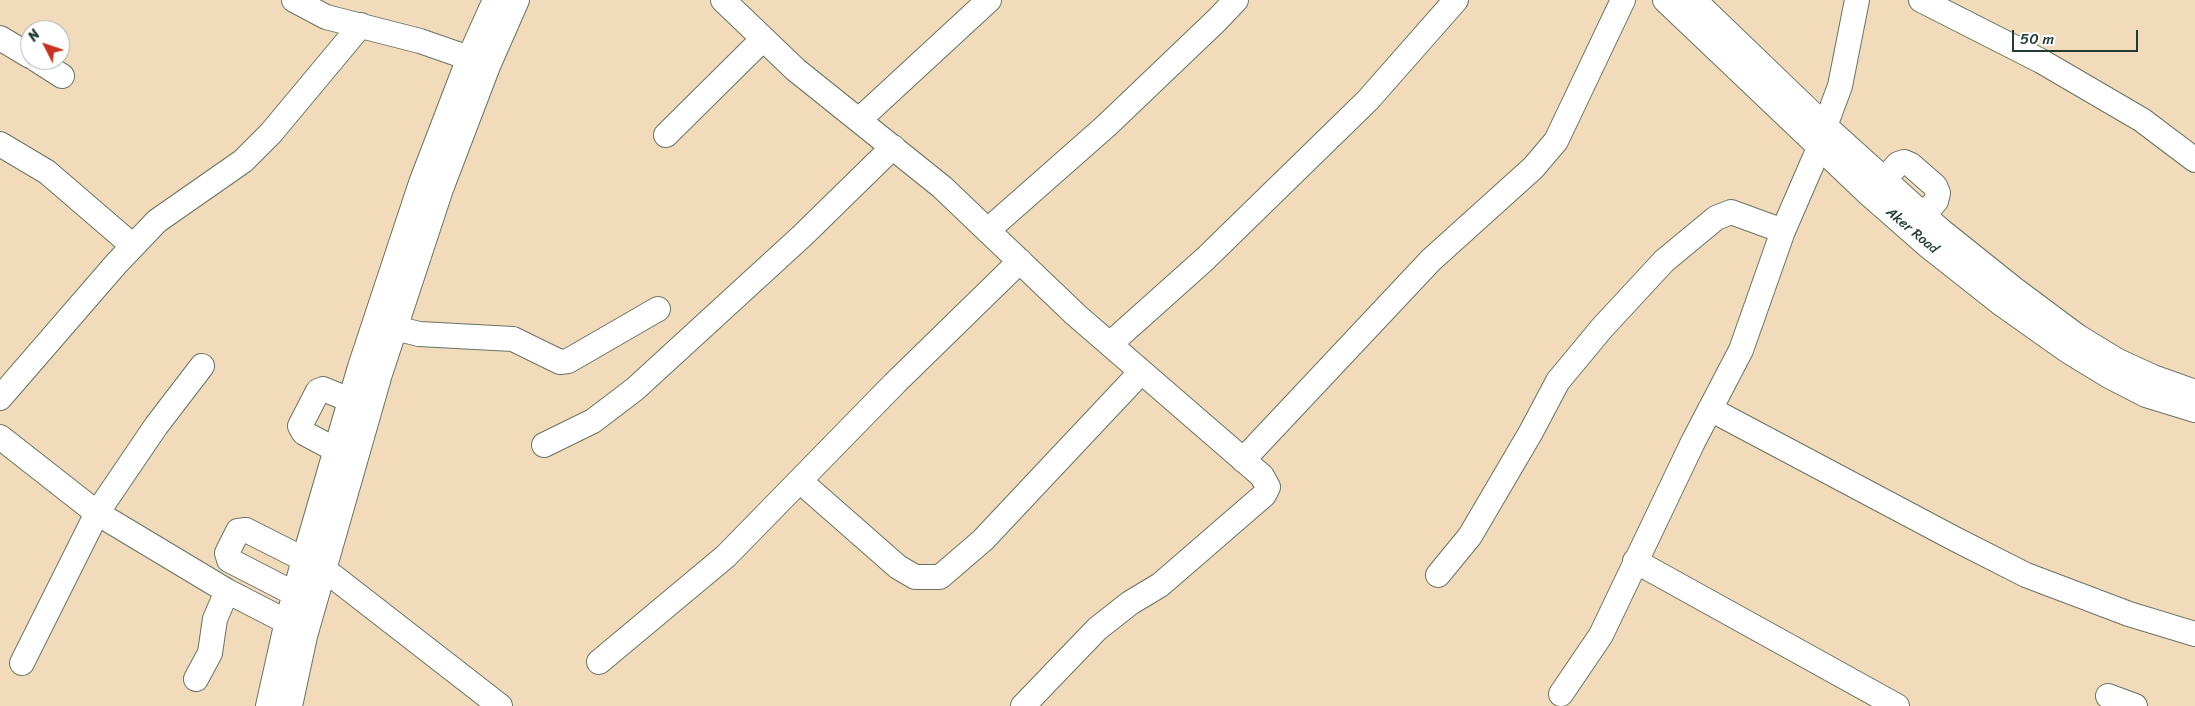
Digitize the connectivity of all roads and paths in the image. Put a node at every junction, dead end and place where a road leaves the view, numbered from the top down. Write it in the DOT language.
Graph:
graph roads {
  1 [pos="294,0"];
  2 [pos="494,0"];
  3 [pos="517,0"];
  4 [pos="988,0"];
  5 [pos="1236,0"];
  6 [pos="1456,0"];
  7 [pos="1623,0"];
  8 [pos="1665,0"];
  9 [pos="1694,0"];
  10 [pos="1857,0"];
  11 [pos="1921,0"];
  12 [pos="732,3"];
  13 [pos="361,25"];
  14 [pos="0,38"];
  15 [pos="763,39"];
  16 [pos="20,50"];
  17 [pos="469,58"];
  18 [pos="53,70"];
  19 [pos="62,76"];
  20 [pos="859,120"];
  21 [pos="666,135"];
  22 [pos="1822,137"];
  23 [pos="0,144"];
  24 [pos="892,147"];
  25 [pos="2195,160"];
  26 [pos="1917,222"];
  27 [pos="988,230"];
  28 [pos="1783,231"];
  29 [pos="133,246"];
  30 [pos="1020,261"];
  31 [pos="658,309"];
  32 [pos="395,328"];
  33 [pos="1110,344"];
  34 [pos="202,366"];
  35 [pos="1142,372"];
  36 [pos="2195,392"];
  37 [pos="0,398"];
  38 [pos="350,400"];
  39 [pos="1710,409"];
  40 [pos="2195,410"];
  41 [pos="0,437"];
  42 [pos="544,445"];
  43 [pos="336,450"];
  44 [pos="1243,460"];
  45 [pos="800,481"];
  46 [pos="97,513"];
  47 [pos="271,543"];
  48 [pos="304,559"];
  49 [pos="1635,561"];
  50 [pos="325,570"];
  51 [pos="258,575"];
  52 [pos="1438,575"];
  53 [pos="227,591"];
  54 [pos="294,594"];
  55 [pos="287,622"];
  56 [pos="2195,634"];
  57 [pos="600,662"];
  58 [pos="22,663"];
  59 [pos="196,679"];
  60 [pos="1561,694"];
  61 [pos="2108,696"];
  62 [pos="268,706"];
  63 [pos="290,706"];
  64 [pos="500,706"];
  65 [pos="1023,706"];
  66 [pos="1897,706"];
  67 [pos="2136,706"];
  1 -- 13 [label="street"];
  2 -- 17 [label="street"];
  3 -- 32 [label="street"];
  4 -- 20 [label="street"];
  5 -- 27 [label="street"];
  6 -- 33 [label="street"];
  7 -- 44 [label="street"];
  8 -- 22 [label="street, Aker Road"];
  9 -- 22 [label="street, Aker Road"];
  10 -- 22 [label="street"];
  11 -- 25 [label="street"];
  12 -- 15 [label="street"];
  13 -- 17 [label="street"];
  13 -- 29 [label="street"];
  14 -- 16 [label="street"];
  15 -- 20 [label="street"];
  15 -- 21 [label="street"];
  17 -- 38 [label="street"];
  18 -- 19 [label="street"];
  20 -- 24 [label="street"];
  22 -- 26 [label="street, Aker Road"];
  22 -- 26 [label="street, Aker Road"];
  22 -- 28 [label="street"];
  23 -- 29 [label="street"];
  24 -- 27 [label="street"];
  24 -- 42 [label="street"];
  26 -- 36 [label="street, Aker Road"];
  26 -- 40 [label="street, Aker Road"];
  27 -- 30 [label="street"];
  28 -- 39 [label="street"];
  28 -- 52 [label="street"];
  29 -- 37 [label="street"];
  30 -- 33 [label="street"];
  30 -- 45 [label="street"];
  31 -- 32 [label="street"];
  32 -- 50 [label="street"];
  33 -- 35 [label="street"];
  34 -- 46 [label="street"];
  35 -- 44 [label="street"];
  35 -- 45 [label="street"];
  38 -- 43 [label="street"];
  38 -- 43 [label="street"];
  39 -- 49 [label="street"];
  39 -- 56 [label="street"];
  41 -- 46 [label="street"];
  43 -- 48 [label="street"];
  44 -- 65 [label="street"];
  45 -- 57 [label="street"];
  46 -- 53 [label="street"];
  46 -- 58 [label="street"];
  47 -- 48 [label="street"];
  47 -- 51 [label="street"];
  47 -- 51 [label="street"];
  48 -- 50 [label="street"];
  48 -- 54 [label="street"];
  49 -- 60 [label="street"];
  49 -- 66 [label="street"];
  50 -- 63 [label="street"];
  50 -- 64 [label="street"];
  51 -- 54 [label="street"];
  53 -- 55 [label="street"];
  53 -- 59 [label="street"];
  54 -- 55 [label="street"];
  55 -- 62 [label="street"];
  61 -- 67 [label="street"];
}
